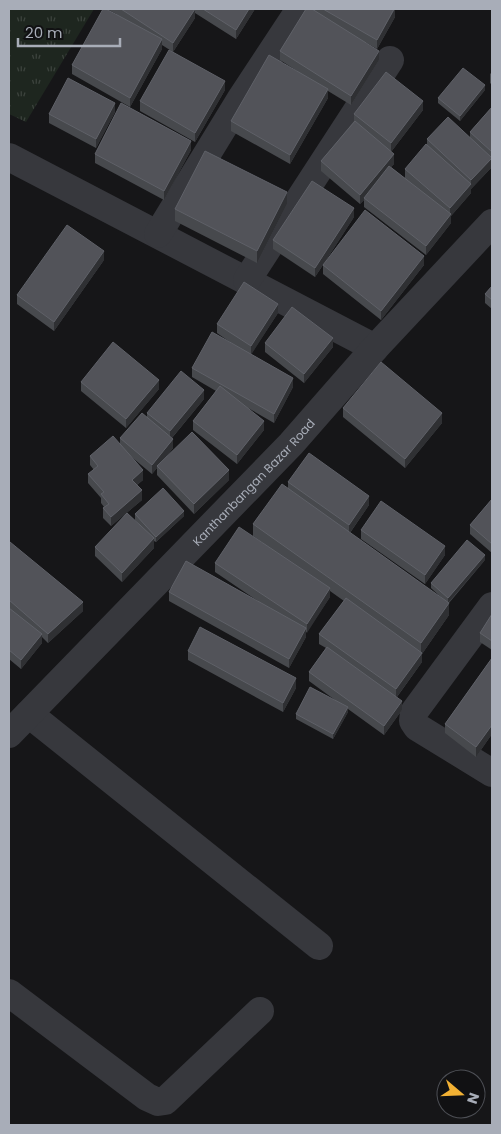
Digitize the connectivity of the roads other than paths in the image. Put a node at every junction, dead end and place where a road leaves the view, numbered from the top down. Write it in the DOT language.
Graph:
graph roads {
  1 [pos="300,9"];
  2 [pos="390,60"];
  3 [pos="9,157"];
  4 [pos="492,223"];
  5 [pos="158,234"];
  6 [pos="247,280"];
  7 [pos="375,348"];
  8 [pos="492,606"];
  9 [pos="29,714"];
  10 [pos="9,734"];
  11 [pos="492,773"];
  12 [pos="319,946"];
  13 [pos="9,993"];
  14 [pos="260,1011"];
  1 -- 5 [label="street"];
  2 -- 6 [label="street"];
  3 -- 5 [label="street"];
  4 -- 7 [label="street, Kanthanbangan Bazar Road"];
  5 -- 6 [label="street"];
  6 -- 7 [label="street"];
  7 -- 9 [label="street, Kanthanbangan Bazar Road"];
  8 -- 11 [label="street"];
  9 -- 10 [label="street, Kanthanbangan Bazar Road"];
  9 -- 12 [label="street"];
  13 -- 14 [label="street"];
}
